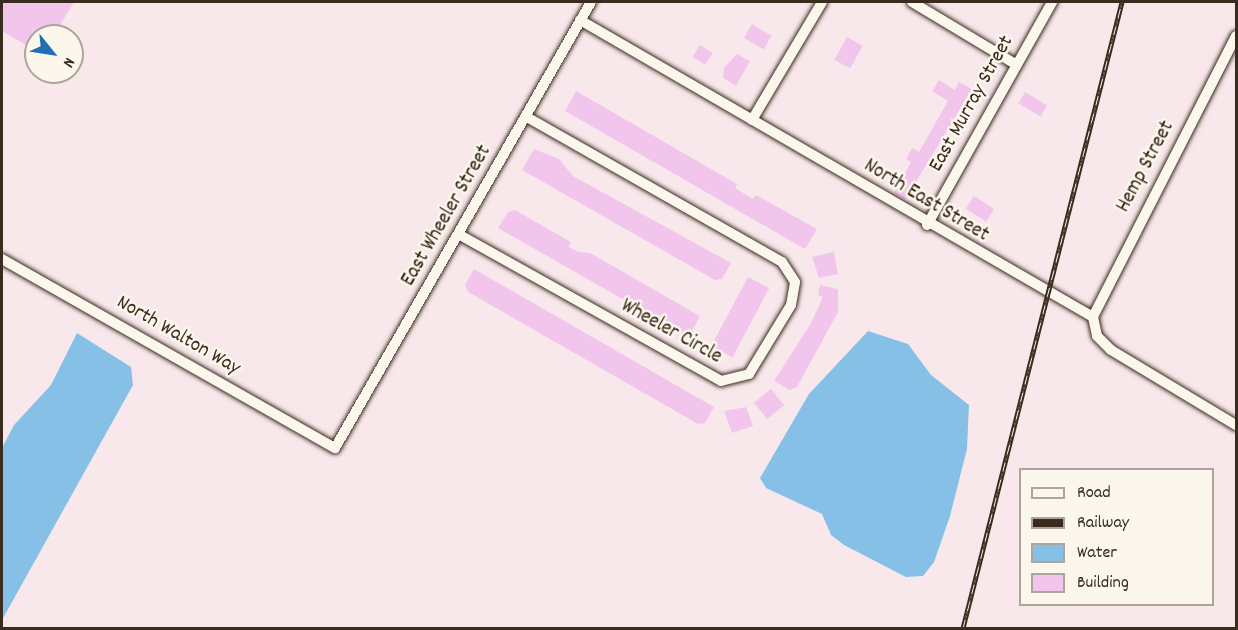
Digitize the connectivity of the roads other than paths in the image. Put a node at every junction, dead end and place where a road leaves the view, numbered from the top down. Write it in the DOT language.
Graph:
graph roads {
  1 [pos="591,2"];
  2 [pos="822,2"];
  3 [pos="912,2"];
  4 [pos="1052,2"];
  5 [pos="580,20"];
  6 [pos="1236,36"];
  7 [pos="1015,64"];
  8 [pos="527,117"];
  9 [pos="752,120"];
  10 [pos="927,225"];
  11 [pos="460,235"];
  12 [pos="2,259"];
  13 [pos="1093,317"];
  14 [pos="1236,425"];
  15 [pos="334,448"];
  1 -- 5 [label="street, East Wheeler Street"];
  2 -- 9 [label="street"];
  3 -- 7 [label="street"];
  4 -- 7 [label="street, East Murray Street"];
  5 -- 8 [label="street, East Wheeler Street"];
  5 -- 9 [label="street, North East Street"];
  6 -- 13 [label="street, Hemp Street"];
  7 -- 10 [label="street, East Murray Street"];
  8 -- 11 [label="street, East Wheeler Street"];
  8 -- 11 [label="street, Wheeler Circle"];
  9 -- 10 [label="street, North East Street"];
  10 -- 13 [label="street, North East Street"];
  11 -- 15 [label="street, East Wheeler Street"];
  12 -- 15 [label="street, North Walton Way"];
  13 -- 14 [label="street"];
}
